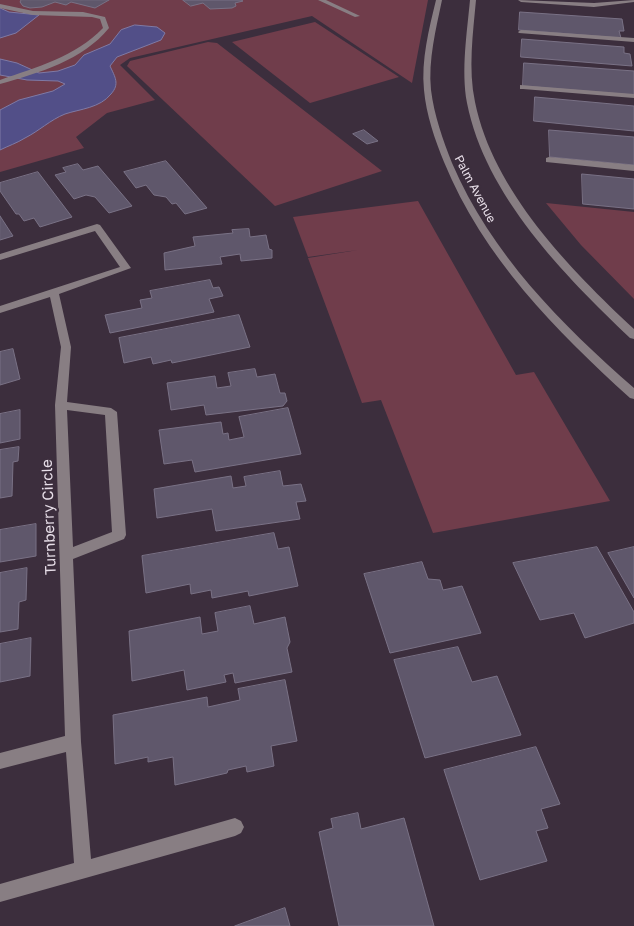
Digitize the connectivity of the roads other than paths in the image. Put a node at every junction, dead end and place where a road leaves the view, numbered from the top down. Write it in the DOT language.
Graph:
graph roads {
  1 [pos="321,0"];
  2 [pos="439,0"];
  3 [pos="473,0"];
  4 [pos="521,0"];
  5 [pos="634,0"];
  6 [pos="575,2"];
  7 [pos="0,6"];
  8 [pos="356,16"];
  9 [pos="521,32"];
  10 [pos="634,40"];
  11 [pos="2,82"];
  12 [pos="523,87"];
  13 [pos="634,96"];
  14 [pos="549,160"];
  15 [pos="634,168"];
  16 [pos="0,257"];
  17 [pos="54,293"];
  18 [pos="0,310"];
  19 [pos="634,335"];
  20 [pos="634,395"];
  21 [pos="61,405"];
  22 [pos="66,556"];
  23 [pos="73,742"];
  24 [pos="0,761"];
  25 [pos="235,827"];
  26 [pos="83,870"];
  27 [pos="0,894"];
  1 -- 8 [label="street"];
  2 -- 20 [label="street, Palm Avenue"];
  3 -- 19 [label="street, Palm Avenue"];
  4 -- 6 [label="street"];
  5 -- 6 [label="street"];
  7 -- 11 [label="street"];
  9 -- 10 [label="street"];
  12 -- 13 [label="street"];
  14 -- 15 [label="street"];
  16 -- 17 [label="street"];
  17 -- 18 [label="street"];
  17 -- 21 [label="street, Turnberry Circle"];
  21 -- 22 [label="street, Turnberry Circle"];
  21 -- 22 [label="street"];
  22 -- 23 [label="street, Turnberry Circle"];
  23 -- 24 [label="street"];
  23 -- 26 [label="street, Turnberry Circle"];
  25 -- 26 [label="street"];
  26 -- 27 [label="street"];
}
